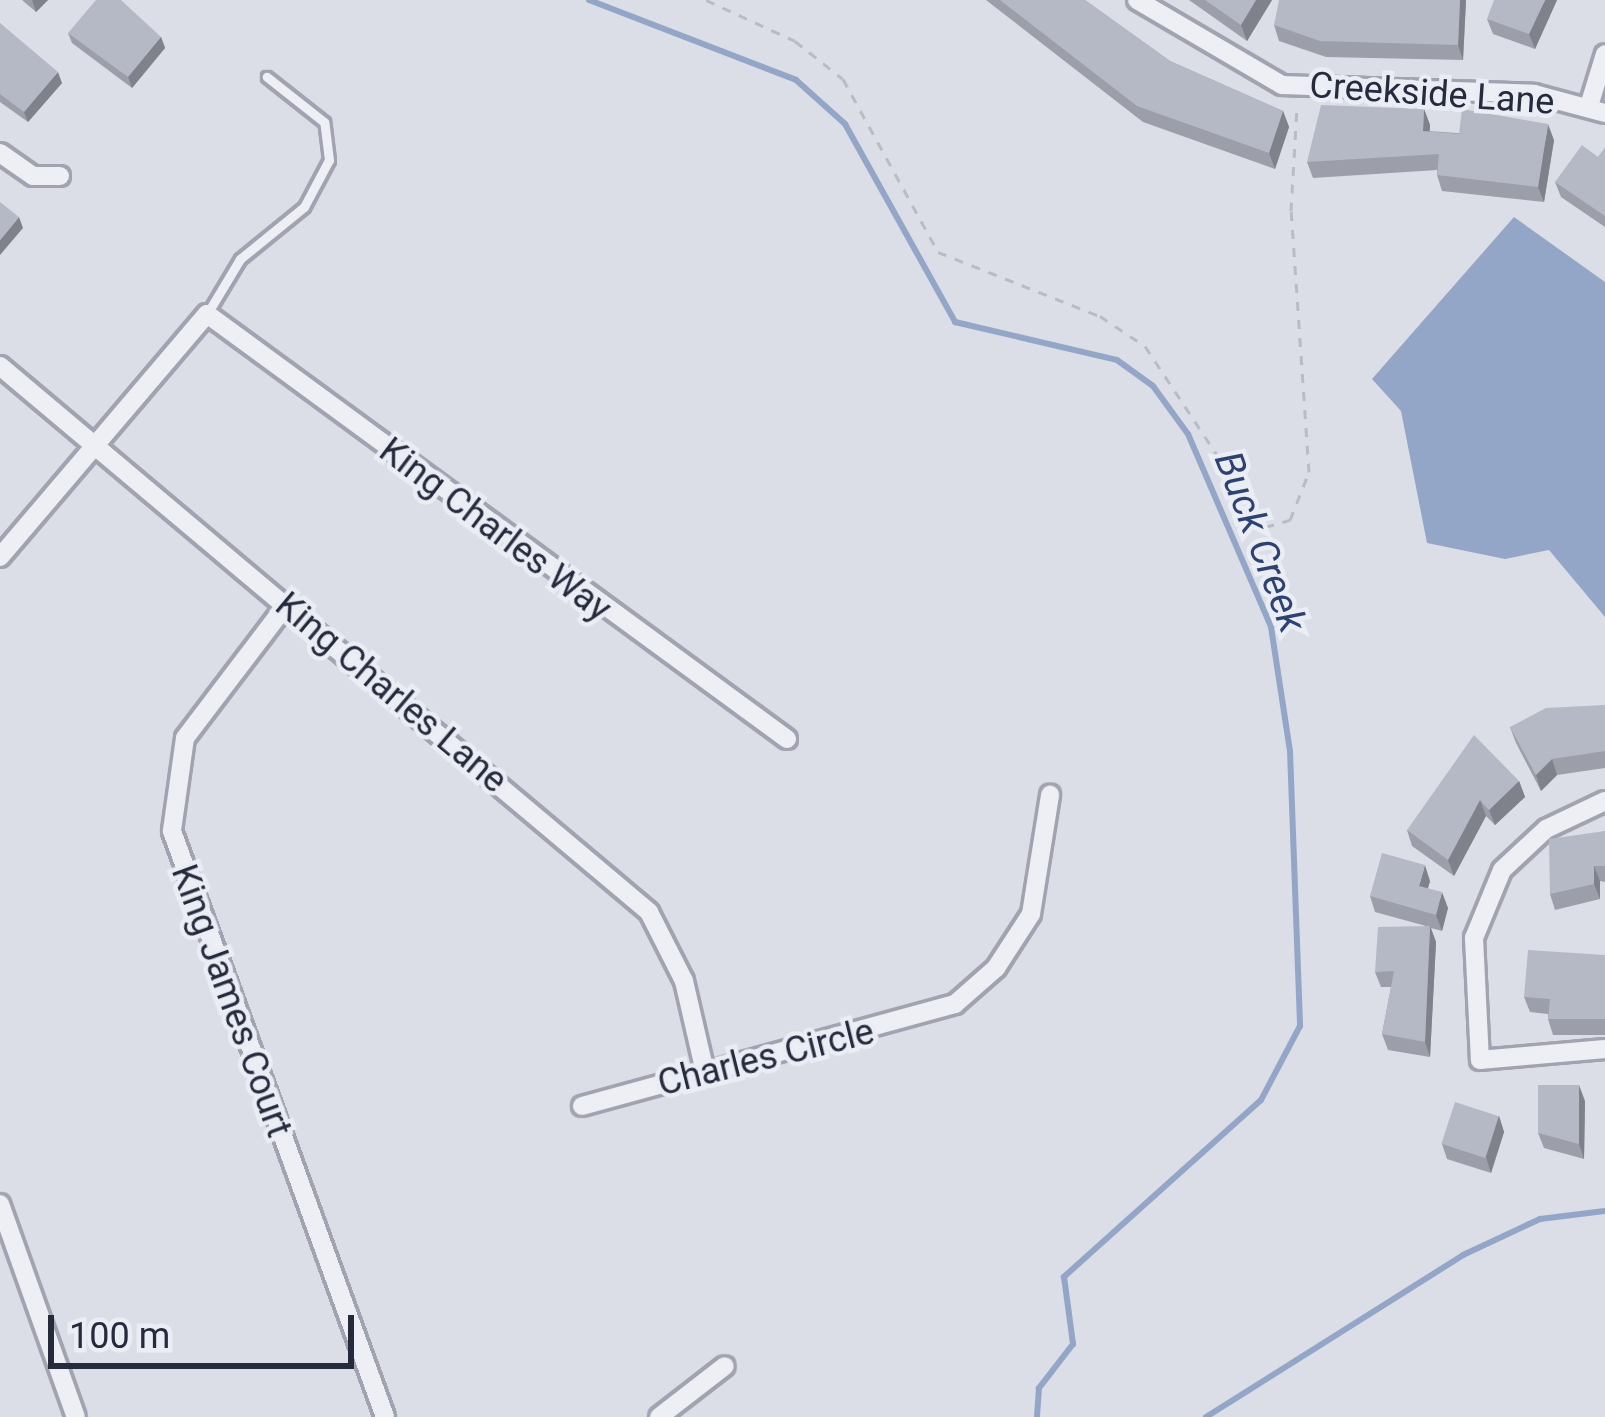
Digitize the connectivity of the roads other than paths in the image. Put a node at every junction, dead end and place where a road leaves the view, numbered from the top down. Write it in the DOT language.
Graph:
graph roads {
  1 [pos="1137,0"];
  2 [pos="1605,54"];
  3 [pos="267,77"];
  4 [pos="1597,110"];
  5 [pos="0,154"];
  6 [pos="60,176"];
  7 [pos="206,314"];
  8 [pos="0,366"];
  9 [pos="94,445"];
  10 [pos="0,557"];
  11 [pos="286,605"];
  12 [pos="787,739"];
  13 [pos="1051,795"];
  14 [pos="1605,801"];
  15 [pos="1605,1049"];
  16 [pos="705,1072"];
  17 [pos="582,1106"];
  18 [pos="0,1204"];
  19 [pos="724,1366"];
  20 [pos="76,1417"];
  21 [pos="385,1417"];
  22 [pos="659,1417"];
  1 -- 4 [label="street, Creekside Lane"];
  2 -- 4 [label="street"];
  3 -- 7 [label="lane"];
  5 -- 6 [label="street"];
  7 -- 9 [label="street"];
  7 -- 12 [label="street, King Charles Way"];
  8 -- 9 [label="street, King Charles Lane"];
  9 -- 10 [label="street"];
  9 -- 11 [label="street, King Charles Lane"];
  11 -- 16 [label="street, King Charles Lane"];
  11 -- 21 [label="street, King James Court"];
  13 -- 16 [label="street, Charles Circle"];
  14 -- 15 [label="street"];
  16 -- 17 [label="street, Charles Circle"];
  18 -- 20 [label="street"];
  19 -- 22 [label="street"];
}
